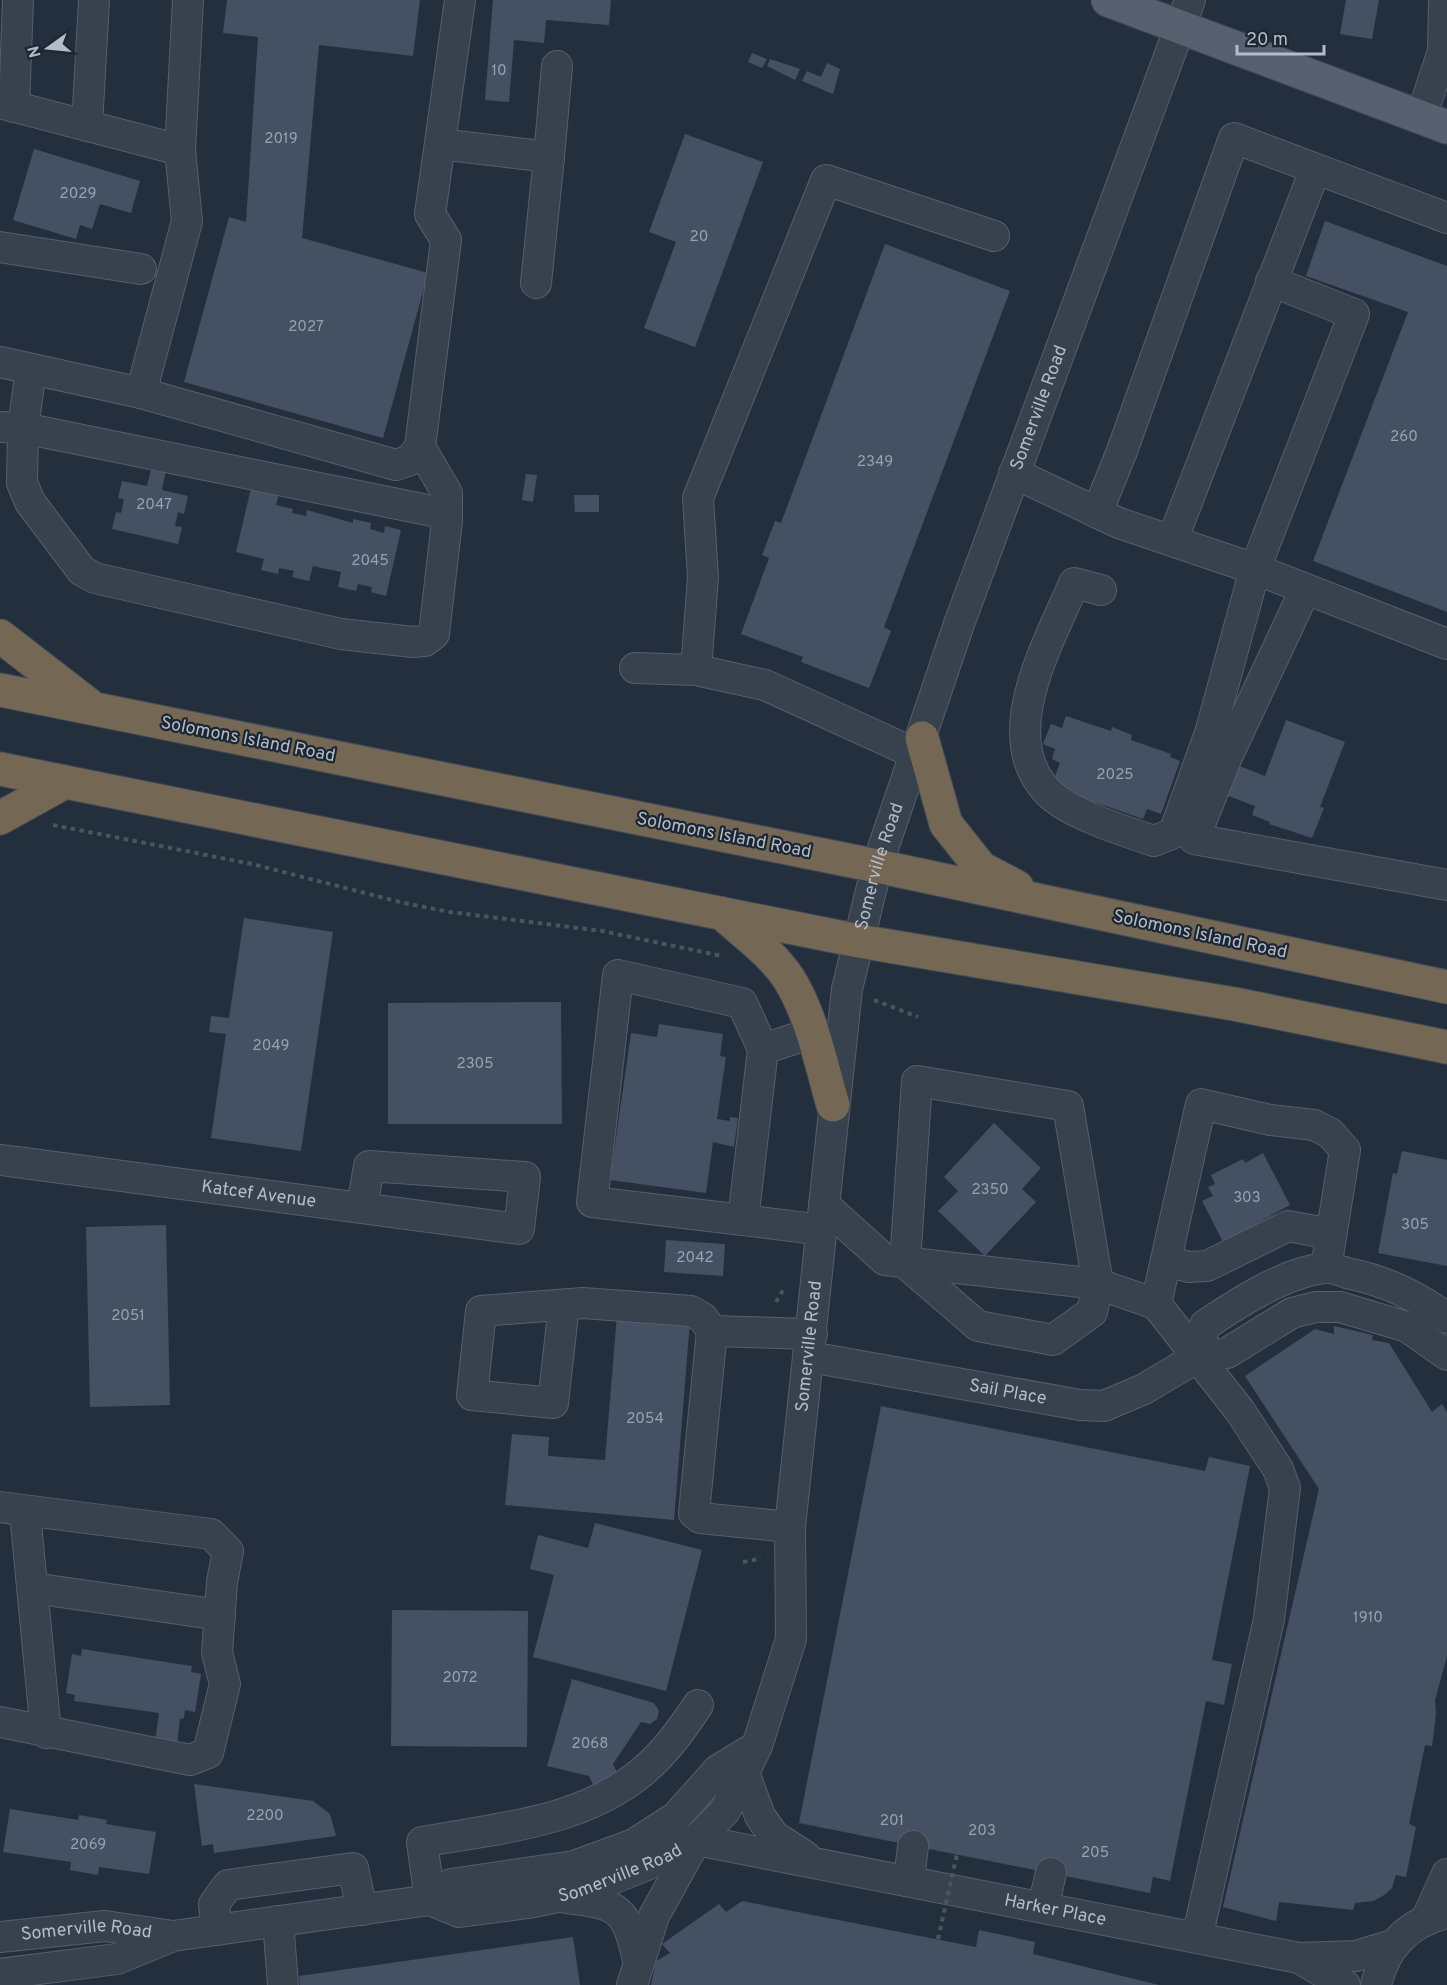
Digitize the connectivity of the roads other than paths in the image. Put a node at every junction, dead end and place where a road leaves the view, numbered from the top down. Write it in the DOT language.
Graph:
graph roads {
  1 [pos="18,0"];
  2 [pos="94,0"];
  3 [pos="188,0"];
  4 [pos="460,0"];
  5 [pos="1108,0"];
  6 [pos="1444,0"];
  7 [pos="1184,13"];
  8 [pos="557,66"];
  9 [pos="7,105"];
  10 [pos="1434,122"];
  11 [pos="87,126"];
  12 [pos="440,144"];
  13 [pos="180,150"];
  14 [pos="549,157"];
  15 [pos="1315,170"];
  16 [pos="1447,218"];
  17 [pos="994,236"];
  18 [pos="0,247"];
  19 [pos="141,269"];
  20 [pos="1271,281"];
  21 [pos="536,283"];
  22 [pos="0,362"];
  23 [pos="31,369"];
  24 [pos="141,393"];
  25 [pos="11,428"];
  26 [pos="420,447"];
  27 [pos="1014,473"];
  28 [pos="1097,513"];
  29 [pos="447,514"];
  30 [pos="1172,541"];
  31 [pos="1255,568"];
  32 [pos="1101,590"];
  33 [pos="1305,590"];
  34 [pos="0,636"];
  35 [pos="1447,644"];
  36 [pos="635,668"];
  37 [pos="696,670"];
  38 [pos="0,690"];
  39 [pos="94,709"];
  40 [pos="919,746"];
  41 [pos="0,769"];
  42 [pos="65,782"];
  43 [pos="0,818"];
  44 [pos="877,866"];
  45 [pos="1447,885"];
  46 [pos="1045,902"];
  47 [pos="722,913"];
  48 [pos="859,941"];
  49 [pos="1447,987"];
  50 [pos="812,1033"];
  51 [pos="1447,1047"];
  52 [pos="762,1049"];
  53 [pos="833,1105"];
  54 [pos="0,1160"];
  55 [pos="362,1209"];
  56 [pos="823,1217"];
  57 [pos="743,1220"];
  58 [pos="1331,1234"];
  59 [pos="1166,1261"];
  60 [pos="905,1263"];
  61 [pos="1326,1268"];
  62 [pos="1098,1284"];
  63 [pos="1156,1304"];
  64 [pos="564,1305"];
  65 [pos="1447,1318"];
  66 [pos="712,1330"];
  67 [pos="811,1345"];
  68 [pos="1447,1355"];
  69 [pos="1196,1358"];
  70 [pos="13,1510"];
  71 [pos="790,1527"];
  72 [pos="33,1588"];
  73 [pos="220,1615"];
  74 [pos="698,1705"];
  75 [pos="0,1722"];
  76 [pos="46,1733"];
  77 [pos="750,1758"];
  78 [pos="547,1818"];
  79 [pos="666,1824"];
  80 [pos="696,1840"];
  81 [pos="913,1846"];
  82 [pos="812,1861"];
  83 [pos="644,1866"];
  84 [pos="1051,1874"];
  85 [pos="1447,1874"];
  86 [pos="909,1880"];
  87 [pos="553,1883"];
  88 [pos="430,1900"];
  89 [pos="1043,1907"];
  90 [pos="362,1910"];
  91 [pos="1437,1915"];
  92 [pos="278,1921"];
  93 [pos="217,1930"];
  94 [pos="173,1936"];
  95 [pos="0,1937"];
  96 [pos="1197,1938"];
  97 [pos="1392,1945"];
  98 [pos="1299,1958"];
  99 [pos="635,1973"];
  100 [pos="0,1974"];
  101 [pos="283,1985"];
  102 [pos="1345,1985"];
  103 [pos="1376,1985"];
  1 -- 9 [label="street"];
  2 -- 11 [label="street"];
  3 -- 13 [label="street"];
  4 -- 12 [label="street"];
  5 -- 7 [label="main road"];
  6 -- 10 [label="street"];
  7 -- 10 [label="main road"];
  7 -- 27 [label="street, Somerville Road"];
  8 -- 14 [label="street"];
  9 -- 11 [label="street"];
  11 -- 13 [label="street"];
  12 -- 14 [label="street"];
  12 -- 26 [label="street"];
  13 -- 24 [label="street"];
  14 -- 21 [label="street"];
  15 -- 16 [label="street"];
  15 -- 20 [label="street"];
  15 -- 28 [label="street"];
  17 -- 37 [label="street"];
  18 -- 19 [label="street"];
  20 -- 30 [label="street"];
  20 -- 31 [label="street"];
  22 -- 23 [label="street"];
  23 -- 24 [label="street"];
  23 -- 25 [label="street"];
  24 -- 26 [label="street"];
  25 -- 29 [label="street"];
  25 -- 29 [label="street"];
  26 -- 29 [label="street"];
  27 -- 28 [label="street"];
  27 -- 40 [label="street, Somerville Road"];
  28 -- 30 [label="street"];
  30 -- 31 [label="street"];
  31 -- 32 [label="street"];
  31 -- 33 [label="street"];
  33 -- 35 [label="street"];
  33 -- 45 [label="street"];
  34 -- 39 [label="highway"];
  36 -- 37 [label="street"];
  37 -- 40 [label="street"];
  38 -- 39 [label="highway, Solomons Island Road"];
  39 -- 44 [label="highway, Solomons Island Road"];
  40 -- 44 [label="street, Somerville Road"];
  40 -- 46 [label="highway"];
  41 -- 42 [label="highway"];
  42 -- 43 [label="highway"];
  42 -- 47 [label="highway"];
  44 -- 46 [label="highway, Solomons Island Road"];
  44 -- 48 [label="street, Somerville Road"];
  46 -- 49 [label="highway, Solomons Island Road"];
  47 -- 48 [label="highway"];
  47 -- 50 [label="highway"];
  48 -- 51 [label="highway"];
  48 -- 53 [label="street, Somerville Road"];
  50 -- 52 [label="street"];
  50 -- 53 [label="highway"];
  52 -- 57 [label="street"];
  52 -- 57 [label="street"];
  53 -- 56 [label="street, Somerville Road"];
  54 -- 55 [label="street, Katcef Avenue"];
  55 -- 55 [label="street, Katcef Avenue"];
  56 -- 57 [label="street"];
  56 -- 60 [label="street"];
  56 -- 67 [label="street, Somerville Road"];
  58 -- 59 [label="street"];
  58 -- 59 [label="street"];
  58 -- 61 [label="street"];
  59 -- 63 [label="street"];
  60 -- 62 [label="street"];
  60 -- 62 [label="street"];
  60 -- 62 [label="street"];
  61 -- 65 [label="street"];
  61 -- 69 [label="street"];
  62 -- 63 [label="street"];
  63 -- 69 [label="street"];
  64 -- 66 [label="street"];
  66 -- 67 [label="street, Sail Place"];
  66 -- 71 [label="street"];
  67 -- 69 [label="street, Sail Place"];
  67 -- 71 [label="street, Somerville Road"];
  68 -- 69 [label="street, Sail Place"];
  69 -- 96 [label="street"];
  70 -- 72 [label="street"];
  70 -- 73 [label="street"];
  71 -- 77 [label="street, Somerville Road"];
  72 -- 73 [label="street"];
  72 -- 76 [label="street"];
  73 -- 76 [label="street"];
  74 -- 78 [label="street"];
  75 -- 76 [label="street"];
  77 -- 79 [label="street, Somerville Road"];
  77 -- 80 [label="street, Somerville Road"];
  77 -- 82 [label="street, Harker Place"];
  78 -- 87 [label="street"];
  78 -- 88 [label="street"];
  79 -- 83 [label="street"];
  79 -- 87 [label="street, Somerville Road"];
  80 -- 82 [label="street, Harker Place"];
  80 -- 83 [label="street, Somerville Road"];
  80 -- 99 [label="street"];
  81 -- 86 [label="street"];
  82 -- 86 [label="street, Harker Place"];
  83 -- 87 [label="street, Somerville Road"];
  83 -- 99 [label="street"];
  84 -- 89 [label="street"];
  85 -- 91 [label="street"];
  86 -- 89 [label="street, Harker Place"];
  87 -- 88 [label="street, Somerville Road"];
  87 -- 99 [label="street"];
  88 -- 90 [label="street, Somerville Road"];
  89 -- 96 [label="street, Harker Place"];
  90 -- 92 [label="street, Somerville Road"];
  90 -- 93 [label="street"];
  91 -- 97 [label="street"];
  92 -- 93 [label="street, Somerville Road"];
  92 -- 101 [label="street"];
  93 -- 94 [label="street, Somerville Road"];
  94 -- 95 [label="street, Somerville Road"];
  94 -- 100 [label="street, Somerville Road"];
  96 -- 98 [label="street, Harker Place"];
  97 -- 98 [label="street, Harker Place"];
  97 -- 103 [label="street"];
  98 -- 102 [label="street, Harker Place"];
}
